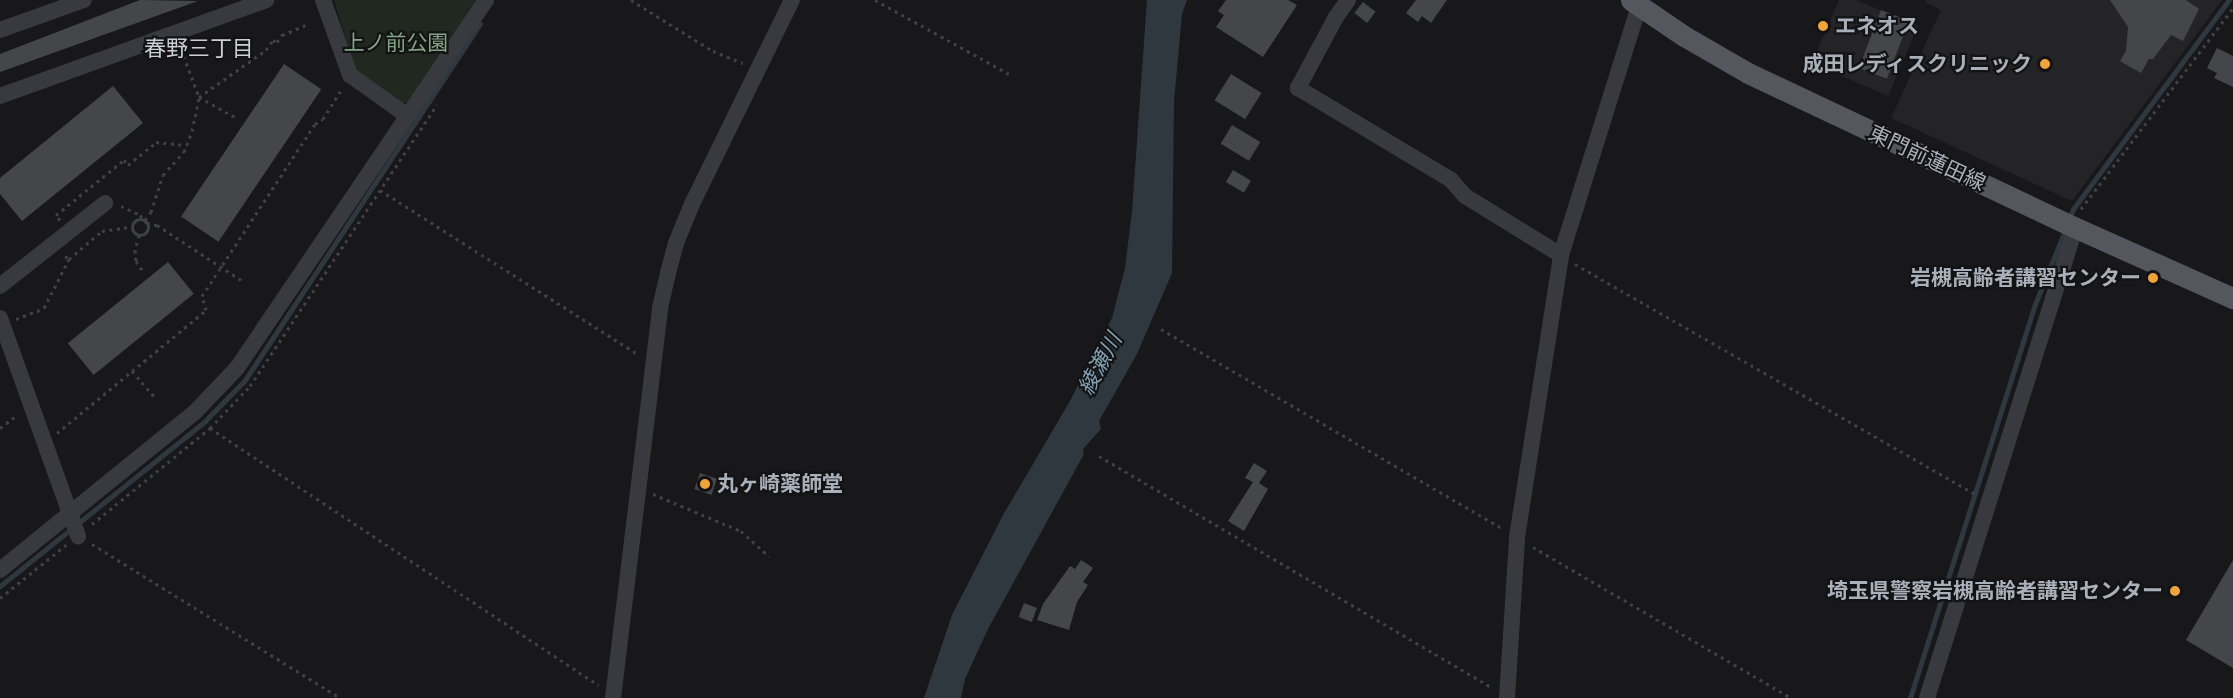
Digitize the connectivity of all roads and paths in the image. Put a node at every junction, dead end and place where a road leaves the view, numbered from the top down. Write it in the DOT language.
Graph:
graph roads {
  1 [pos="84,0"];
  2 [pos="323,0"];
  3 [pos="486,0"];
  4 [pos="631,0"];
  5 [pos="792,0"];
  6 [pos="875,0"];
  7 [pos="1348,0"];
  8 [pos="255,2"];
  9 [pos="1637,2"];
  10 [pos="2233,8"];
  11 [pos="308,24"];
  12 [pos="0,30"];
  13 [pos="181,50"];
  14 [pos="759,68"];
  15 [pos="1011,75"];
  16 [pos="343,87"];
  17 [pos="0,96"];
  18 [pos="199,97"];
  19 [pos="406,115"];
  20 [pos="235,117"];
  21 [pos="363,179"];
  22 [pos="105,203"];
  23 [pos="146,222"];
  24 [pos="2068,225"];
  25 [pos="132,227"];
  26 [pos="139,235"];
  27 [pos="55,244"];
  28 [pos="1561,255"];
  29 [pos="69,259"];
  30 [pos="221,267"];
  31 [pos="142,270"];
  32 [pos="244,282"];
  33 [pos="0,286"];
  34 [pos="2233,298"];
  35 [pos="6,319"];
  36 [pos="1161,329"];
  37 [pos="654,359"];
  38 [pos="132,371"];
  39 [pos="154,396"];
  40 [pos="20,413"];
  41 [pos="0,428"];
  42 [pos="210,428"];
  43 [pos="54,435"];
  44 [pos="1099,456"];
  45 [pos="638,487"];
  46 [pos="1965,488"];
  47 [pos="69,513"];
  48 [pos="78,536"];
  49 [pos="1517,537"];
  50 [pos="769,556"];
  51 [pos="0,570"];
  52 [pos="613,696"];
  53 [pos="1507,697"];
  54 [pos="340,698"];
  55 [pos="1791,698"];
  56 [pos="1927,698"];
  1 -- 12 [label="street"];
  2 -- 19 [label="street"];
  3 -- 19 [label="street"];
  4 -- 14 [label="path"];
  5 -- 14 [label="street"];
  6 -- 15 [label="path"];
  7 -- 28 [label="street"];
  8 -- 17 [label="street"];
  9 -- 24 [label="main road, 東門前蓮田線"];
  9 -- 28 [label="street"];
  10 -- 24 [label="path"];
  11 -- 18 [label="path"];
  13 -- 18 [label="path"];
  14 -- 37 [label="street"];
  16 -- 30 [label="path"];
  18 -- 20 [label="path"];
  18 -- 23 [label="path"];
  19 -- 21 [label="street"];
  21 -- 37 [label="path"];
  21 -- 47 [label="street"];
  22 -- 23 [label="path"];
  22 -- 27 [label="street"];
  23 -- 25 [label="path"];
  23 -- 26 [label="path"];
  23 -- 30 [label="path"];
  24 -- 34 [label="main road, 東門前蓮田線"];
  24 -- 56 [label="street"];
  25 -- 26 [label="path"];
  25 -- 29 [label="path"];
  26 -- 31 [label="path"];
  27 -- 29 [label="path"];
  27 -- 33 [label="street"];
  28 -- 46 [label="path"];
  28 -- 49 [label="street"];
  29 -- 35 [label="path"];
  30 -- 32 [label="path"];
  30 -- 38 [label="path"];
  35 -- 47 [label="street"];
  36 -- 49 [label="path"];
  37 -- 45 [label="street"];
  38 -- 39 [label="path"];
  38 -- 43 [label="path"];
  40 -- 41 [label="path"];
  42 -- 52 [label="path"];
  44 -- 53 [label="path"];
  45 -- 50 [label="path"];
  45 -- 52 [label="street"];
  47 -- 48 [label="street"];
  47 -- 51 [label="street"];
  48 -- 54 [label="path"];
  49 -- 53 [label="street"];
  49 -- 55 [label="path"];
}
